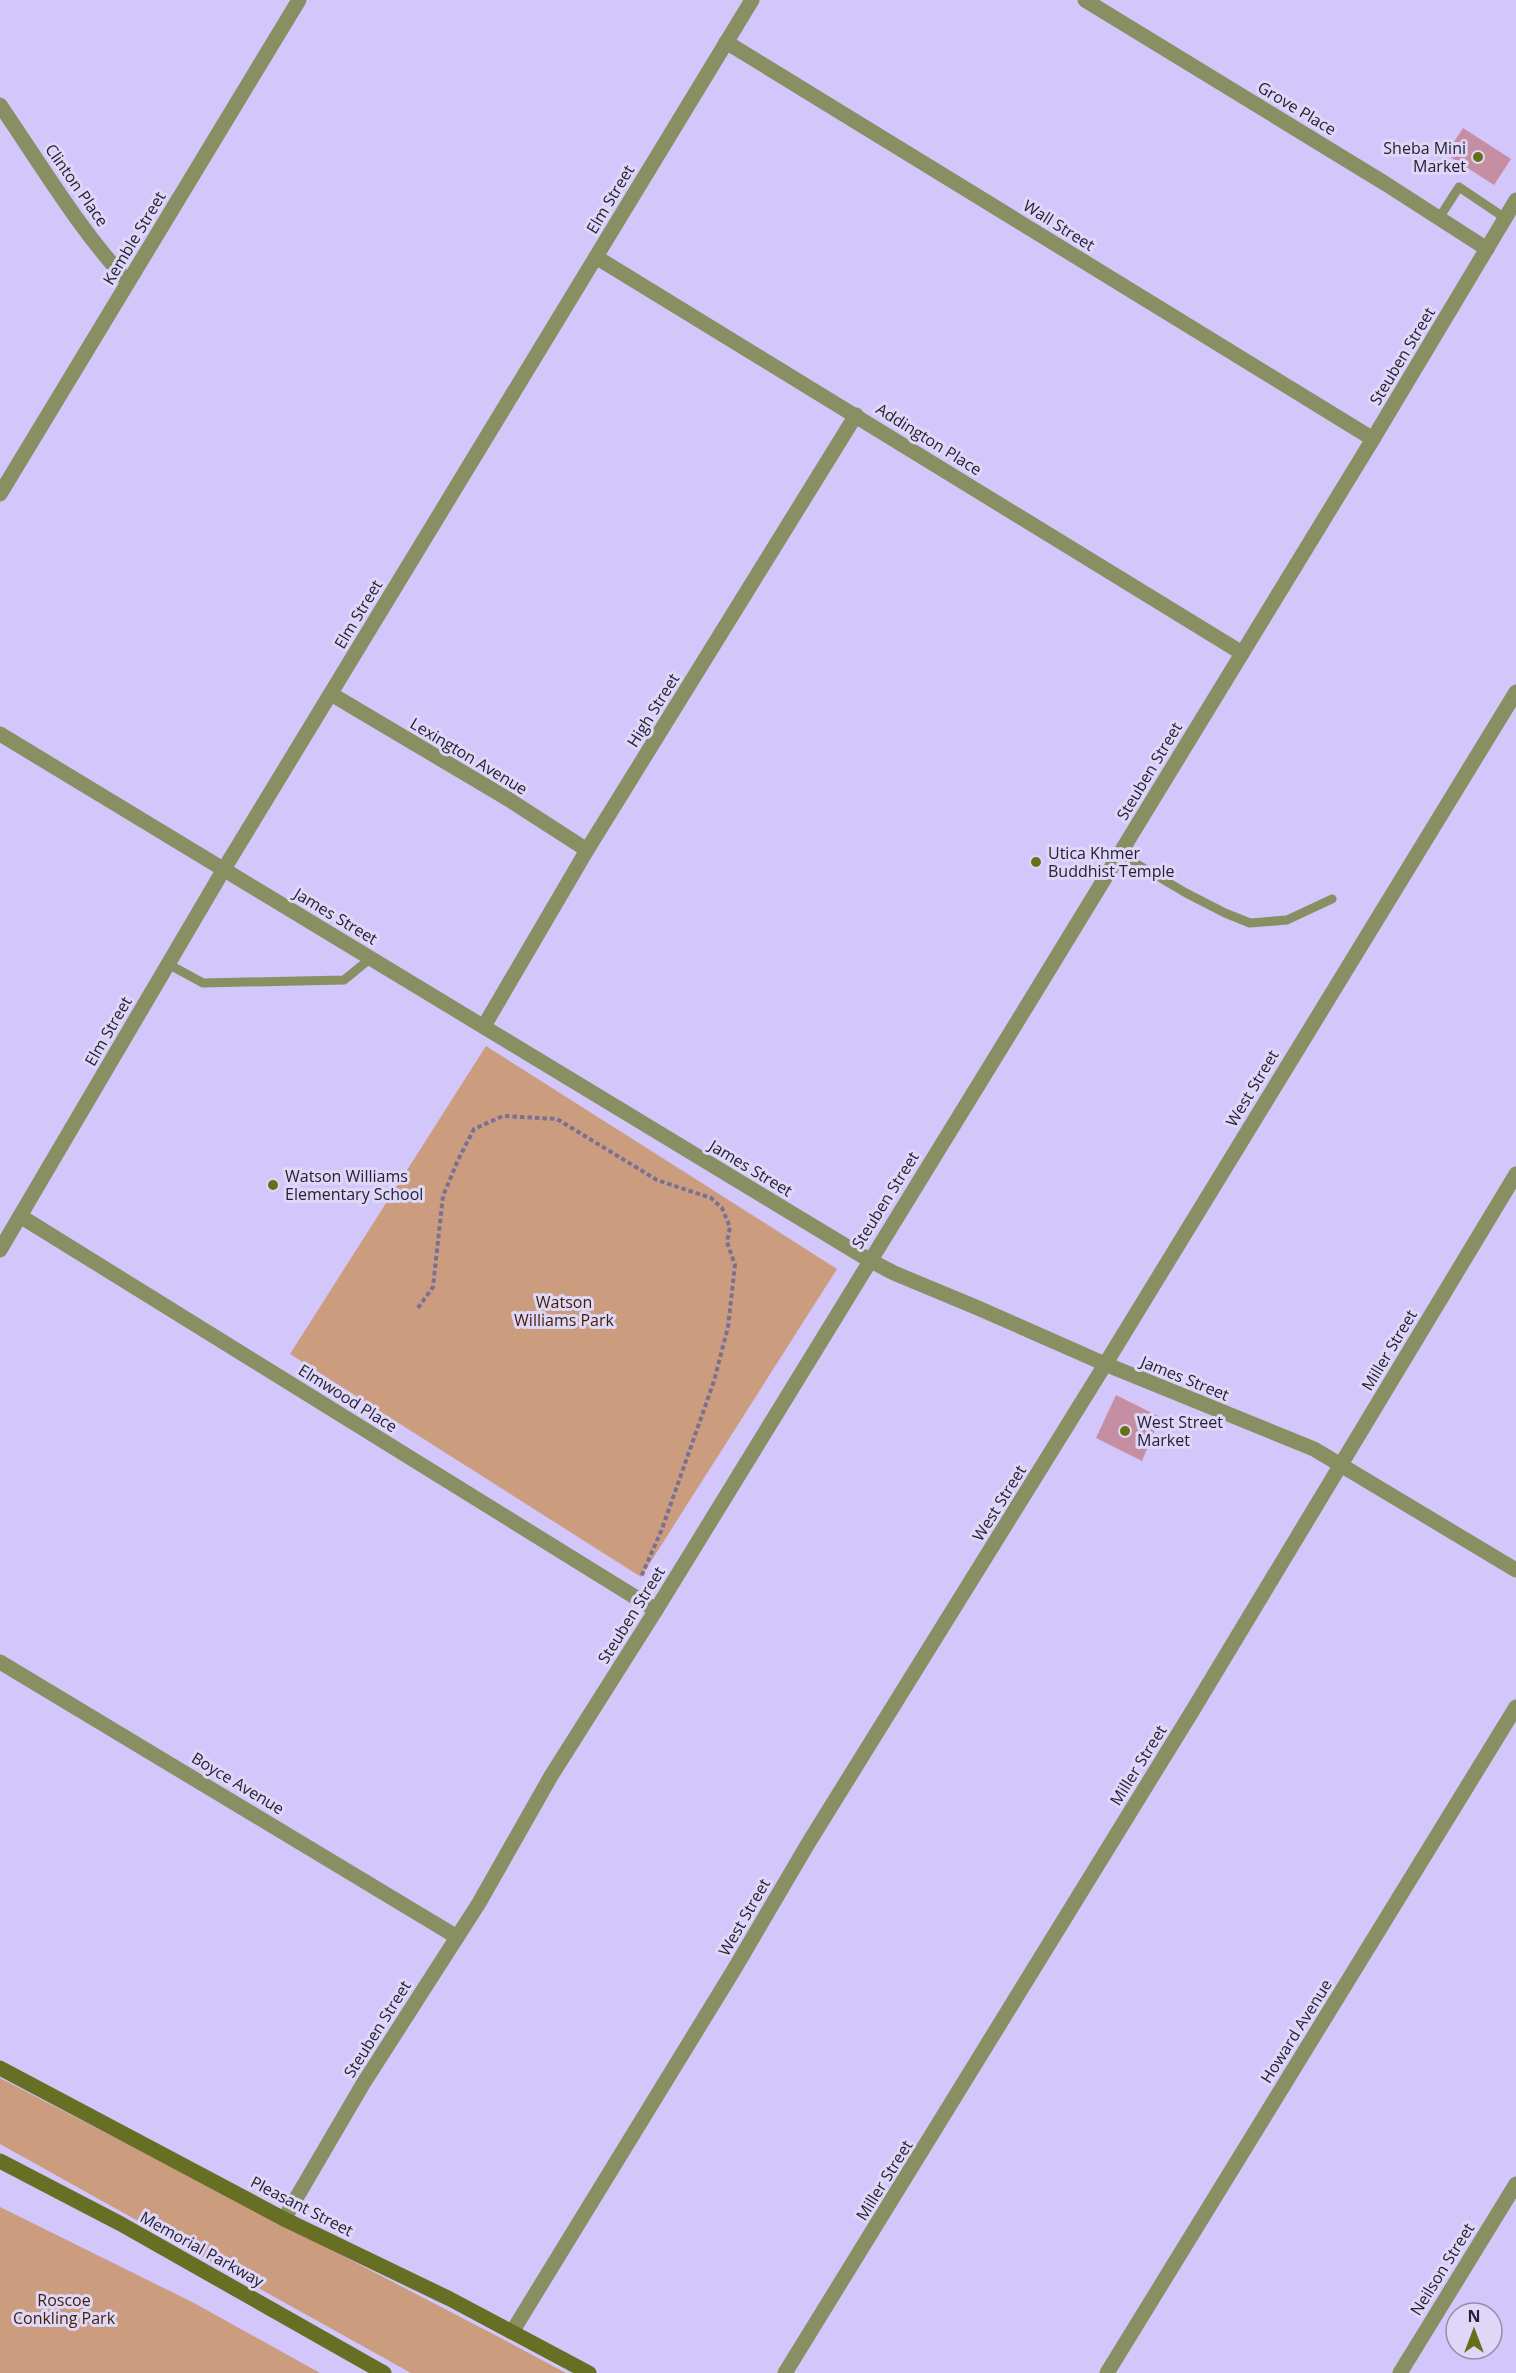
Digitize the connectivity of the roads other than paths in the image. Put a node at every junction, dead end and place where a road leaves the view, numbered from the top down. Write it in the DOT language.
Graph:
graph roads {
  1 [pos="299,0"];
  2 [pos="752,0"];
  3 [pos="1086,0"];
  4 [pos="726,42"];
  5 [pos="0,105"];
  6 [pos="1516,200"];
  7 [pos="1439,218"];
  8 [pos="1505,218"];
  9 [pos="1487,249"];
  10 [pos="596,257"];
  11 [pos="128,282"];
  12 [pos="856,415"];
  13 [pos="1373,439"];
  14 [pos="0,494"];
  15 [pos="1242,653"];
  16 [pos="1516,692"];
  17 [pos="331,694"];
  18 [pos="0,734"];
  19 [pos="587,850"];
  20 [pos="1120,854"];
  21 [pos="224,869"];
  22 [pos="1332,899"];
  23 [pos="371,958"];
  24 [pos="168,964"];
  25 [pos="484,1026"];
  26 [pos="1516,1174"];
  27 [pos="20,1216"];
  28 [pos="0,1250"];
  29 [pos="869,1260"];
  30 [pos="1105,1364"];
  31 [pos="1342,1465"];
  32 [pos="1516,1570"];
  33 [pos="656,1610"];
  34 [pos="0,1662"];
  35 [pos="1516,1707"];
  36 [pos="457,1936"];
  37 [pos="0,2068"];
  38 [pos="0,2161"];
  39 [pos="1516,2184"];
  40 [pos="284,2219"];
  41 [pos="512,2332"];
  42 [pos="384,2373"];
  43 [pos="589,2373"];
  44 [pos="785,2373"];
  45 [pos="1107,2373"];
  46 [pos="1400,2373"];
  1 -- 11 [label="street, Kemble Street"];
  2 -- 4 [label="street, Elm Street"];
  3 -- 7 [label="street, Grove Place"];
  4 -- 10 [label="street, Elm Street"];
  4 -- 13 [label="street, Wall Street"];
  5 -- 11 [label="street, Clinton Place"];
  6 -- 8 [label="street, Steuben Street"];
  7 -- 8 [label="lane"];
  7 -- 9 [label="street, Grove Place"];
  8 -- 9 [label="street, Steuben Street"];
  9 -- 13 [label="street, Steuben Street"];
  10 -- 12 [label="street, Addington Place"];
  10 -- 17 [label="street, Elm Street"];
  11 -- 14 [label="street, Kemble Street"];
  12 -- 15 [label="street, Addington Place"];
  12 -- 19 [label="street, High Street"];
  13 -- 15 [label="street, Steuben Street"];
  15 -- 20 [label="street, Steuben Street"];
  16 -- 30 [label="street, West Street"];
  17 -- 19 [label="street, Lexington Avenue"];
  17 -- 21 [label="street, Elm Street"];
  18 -- 21 [label="street, James Street"];
  19 -- 25 [label="street, High Street"];
  20 -- 22 [label="lane"];
  20 -- 29 [label="street, Steuben Street"];
  21 -- 23 [label="street, James Street"];
  21 -- 24 [label="street, Elm Street"];
  23 -- 24 [label="lane"];
  23 -- 25 [label="street, James Street"];
  24 -- 27 [label="street, Elm Street"];
  25 -- 29 [label="street, James Street"];
  26 -- 31 [label="street, Miller Street"];
  27 -- 28 [label="street, Elm Street"];
  27 -- 33 [label="street, Elmwood Place"];
  29 -- 30 [label="street, James Street"];
  29 -- 33 [label="street, Steuben Street"];
  30 -- 31 [label="street, James Street"];
  30 -- 41 [label="street, West Street"];
  31 -- 32 [label="street, James Street"];
  31 -- 44 [label="street, Miller Street"];
  33 -- 36 [label="street, Steuben Street"];
  34 -- 36 [label="street, Boyce Avenue"];
  35 -- 45 [label="street, Howard Avenue"];
  36 -- 40 [label="street, Steuben Street"];
  37 -- 40 [label="street, Pleasant Street"];
  38 -- 42 [label="street, Memorial Parkway"];
  39 -- 46 [label="street, Neilson Street"];
  40 -- 41 [label="street, Pleasant Street"];
  41 -- 43 [label="street, Pleasant Street"];
}
